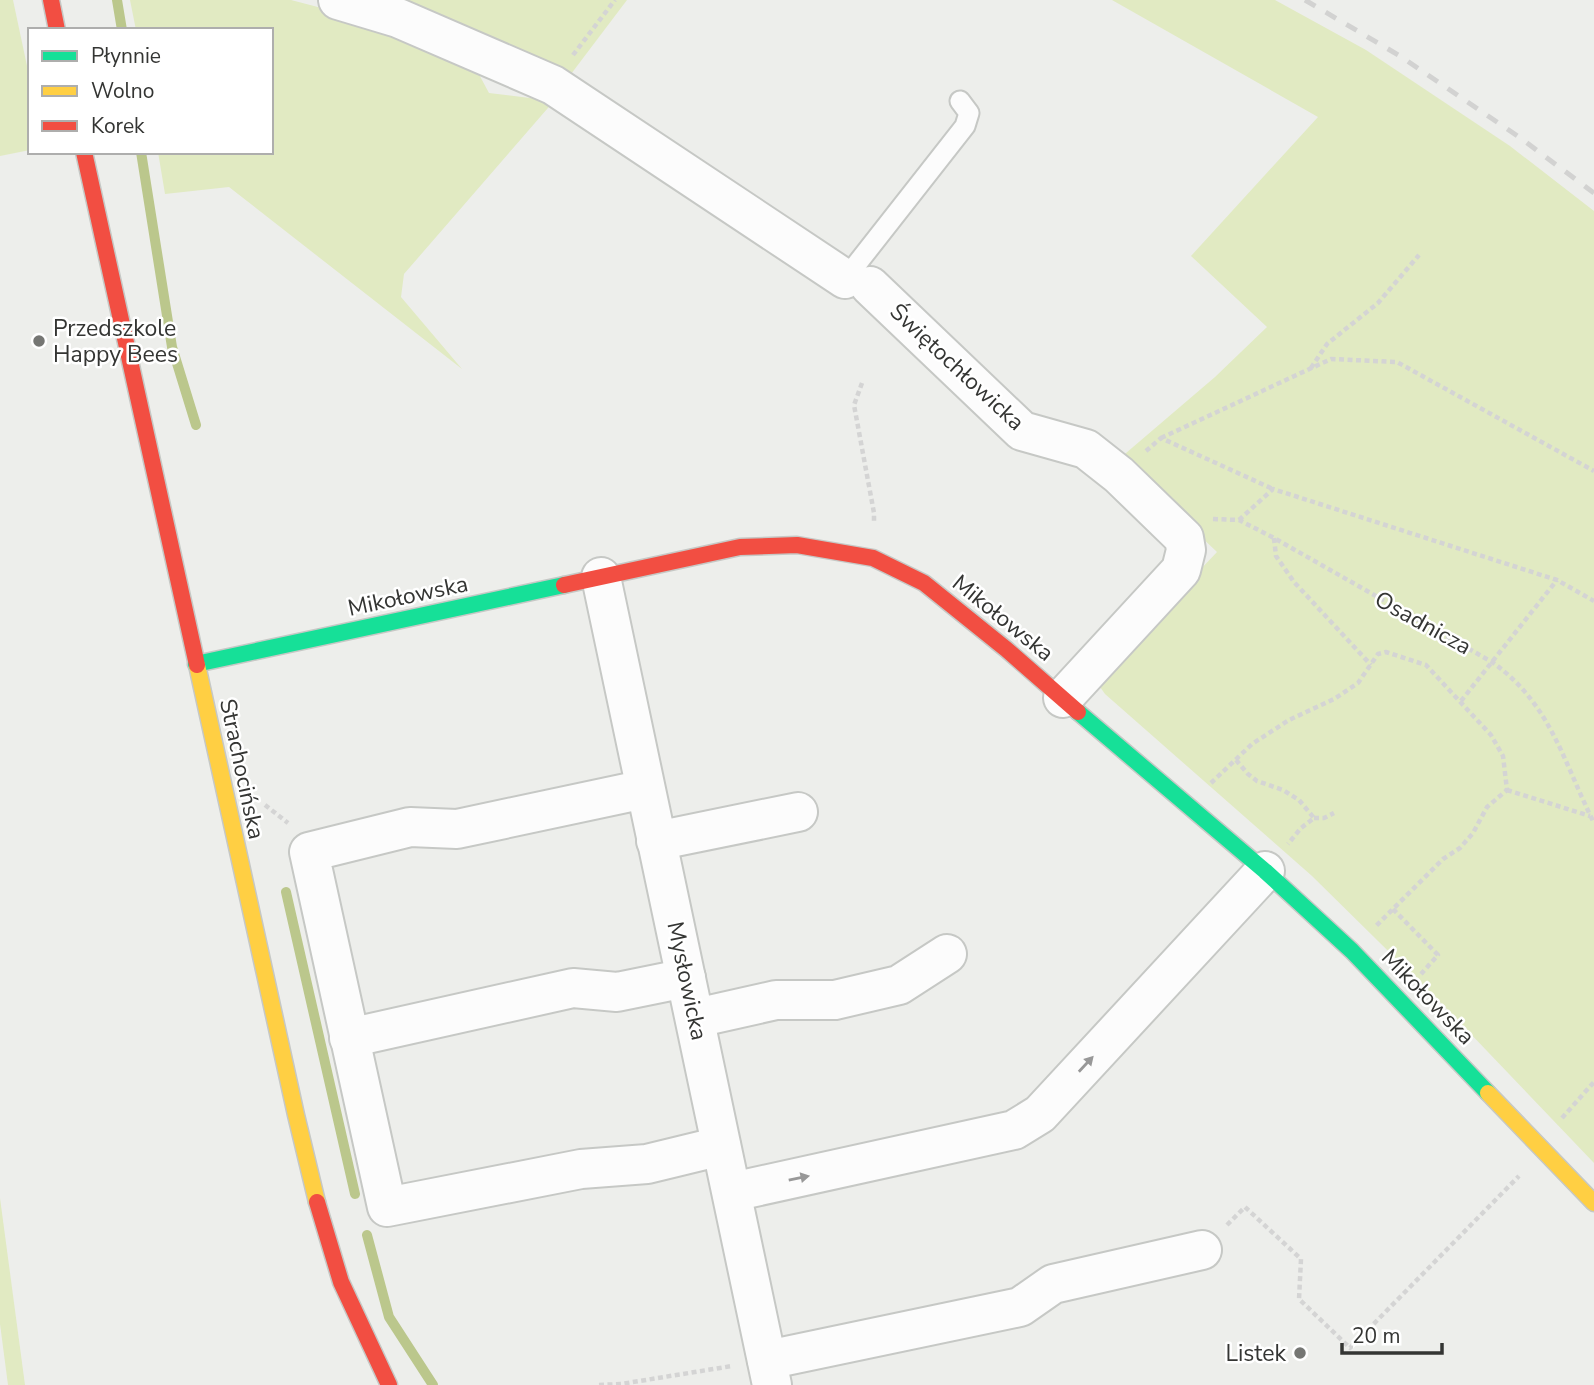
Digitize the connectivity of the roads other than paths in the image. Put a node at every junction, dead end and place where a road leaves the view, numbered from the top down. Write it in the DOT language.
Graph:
graph roads {
  1 [pos="51,0"];
  2 [pos="338,0"];
  3 [pos="57,28"];
  4 [pos="960,101"];
  5 [pos="84,154"];
  6 [pos="857,283"];
  7 [pos="601,577"];
  8 [pos="196,664"];
  9 [pos="1063,698"];
  10 [pos="645,789"];
  11 [pos="798,812"];
  12 [pos="656,841"];
  13 [pos="1265,871"];
  14 [pos="947,954"];
  15 [pos="686,978"];
  16 [pos="696,1018"];
  17 [pos="349,1038"];
  18 [pos="721,1146"];
  19 [pos="732,1192"];
  20 [pos="1594,1203"];
  21 [pos="1202,1250"];
  22 [pos="770,1373"];
  23 [pos="389,1385"];
  1 -- 3 [label="street"];
  2 -- 6 [label="street, Świętochłowicka"];
  4 -- 6 [label="lane"];
  5 -- 8 [label="street, Strachocińska"];
  6 -- 9 [label="street, Świętochłowicka"];
  7 -- 8 [label="street, Mikołowska"];
  7 -- 9 [label="street, Mikołowska"];
  7 -- 10 [label="street, Mysłowicka"];
  8 -- 23 [label="street, Strachocińska"];
  9 -- 13 [label="street, Mikołowska"];
  10 -- 12 [label="street, Mysłowicka"];
  10 -- 17 [label="street"];
  11 -- 12 [label="street"];
  12 -- 15 [label="street, Mysłowicka"];
  19 -- 13 [label="street, one-way"];
  13 -- 20 [label="street, Mikołowska"];
  14 -- 16 [label="street"];
  15 -- 16 [label="street, Mysłowicka"];
  15 -- 17 [label="street"];
  16 -- 18 [label="street, Mysłowicka"];
  17 -- 18 [label="street"];
  18 -- 19 [label="street, Mysłowicka"];
  19 -- 22 [label="street, Mysłowicka"];
  21 -- 22 [label="street"];
}
